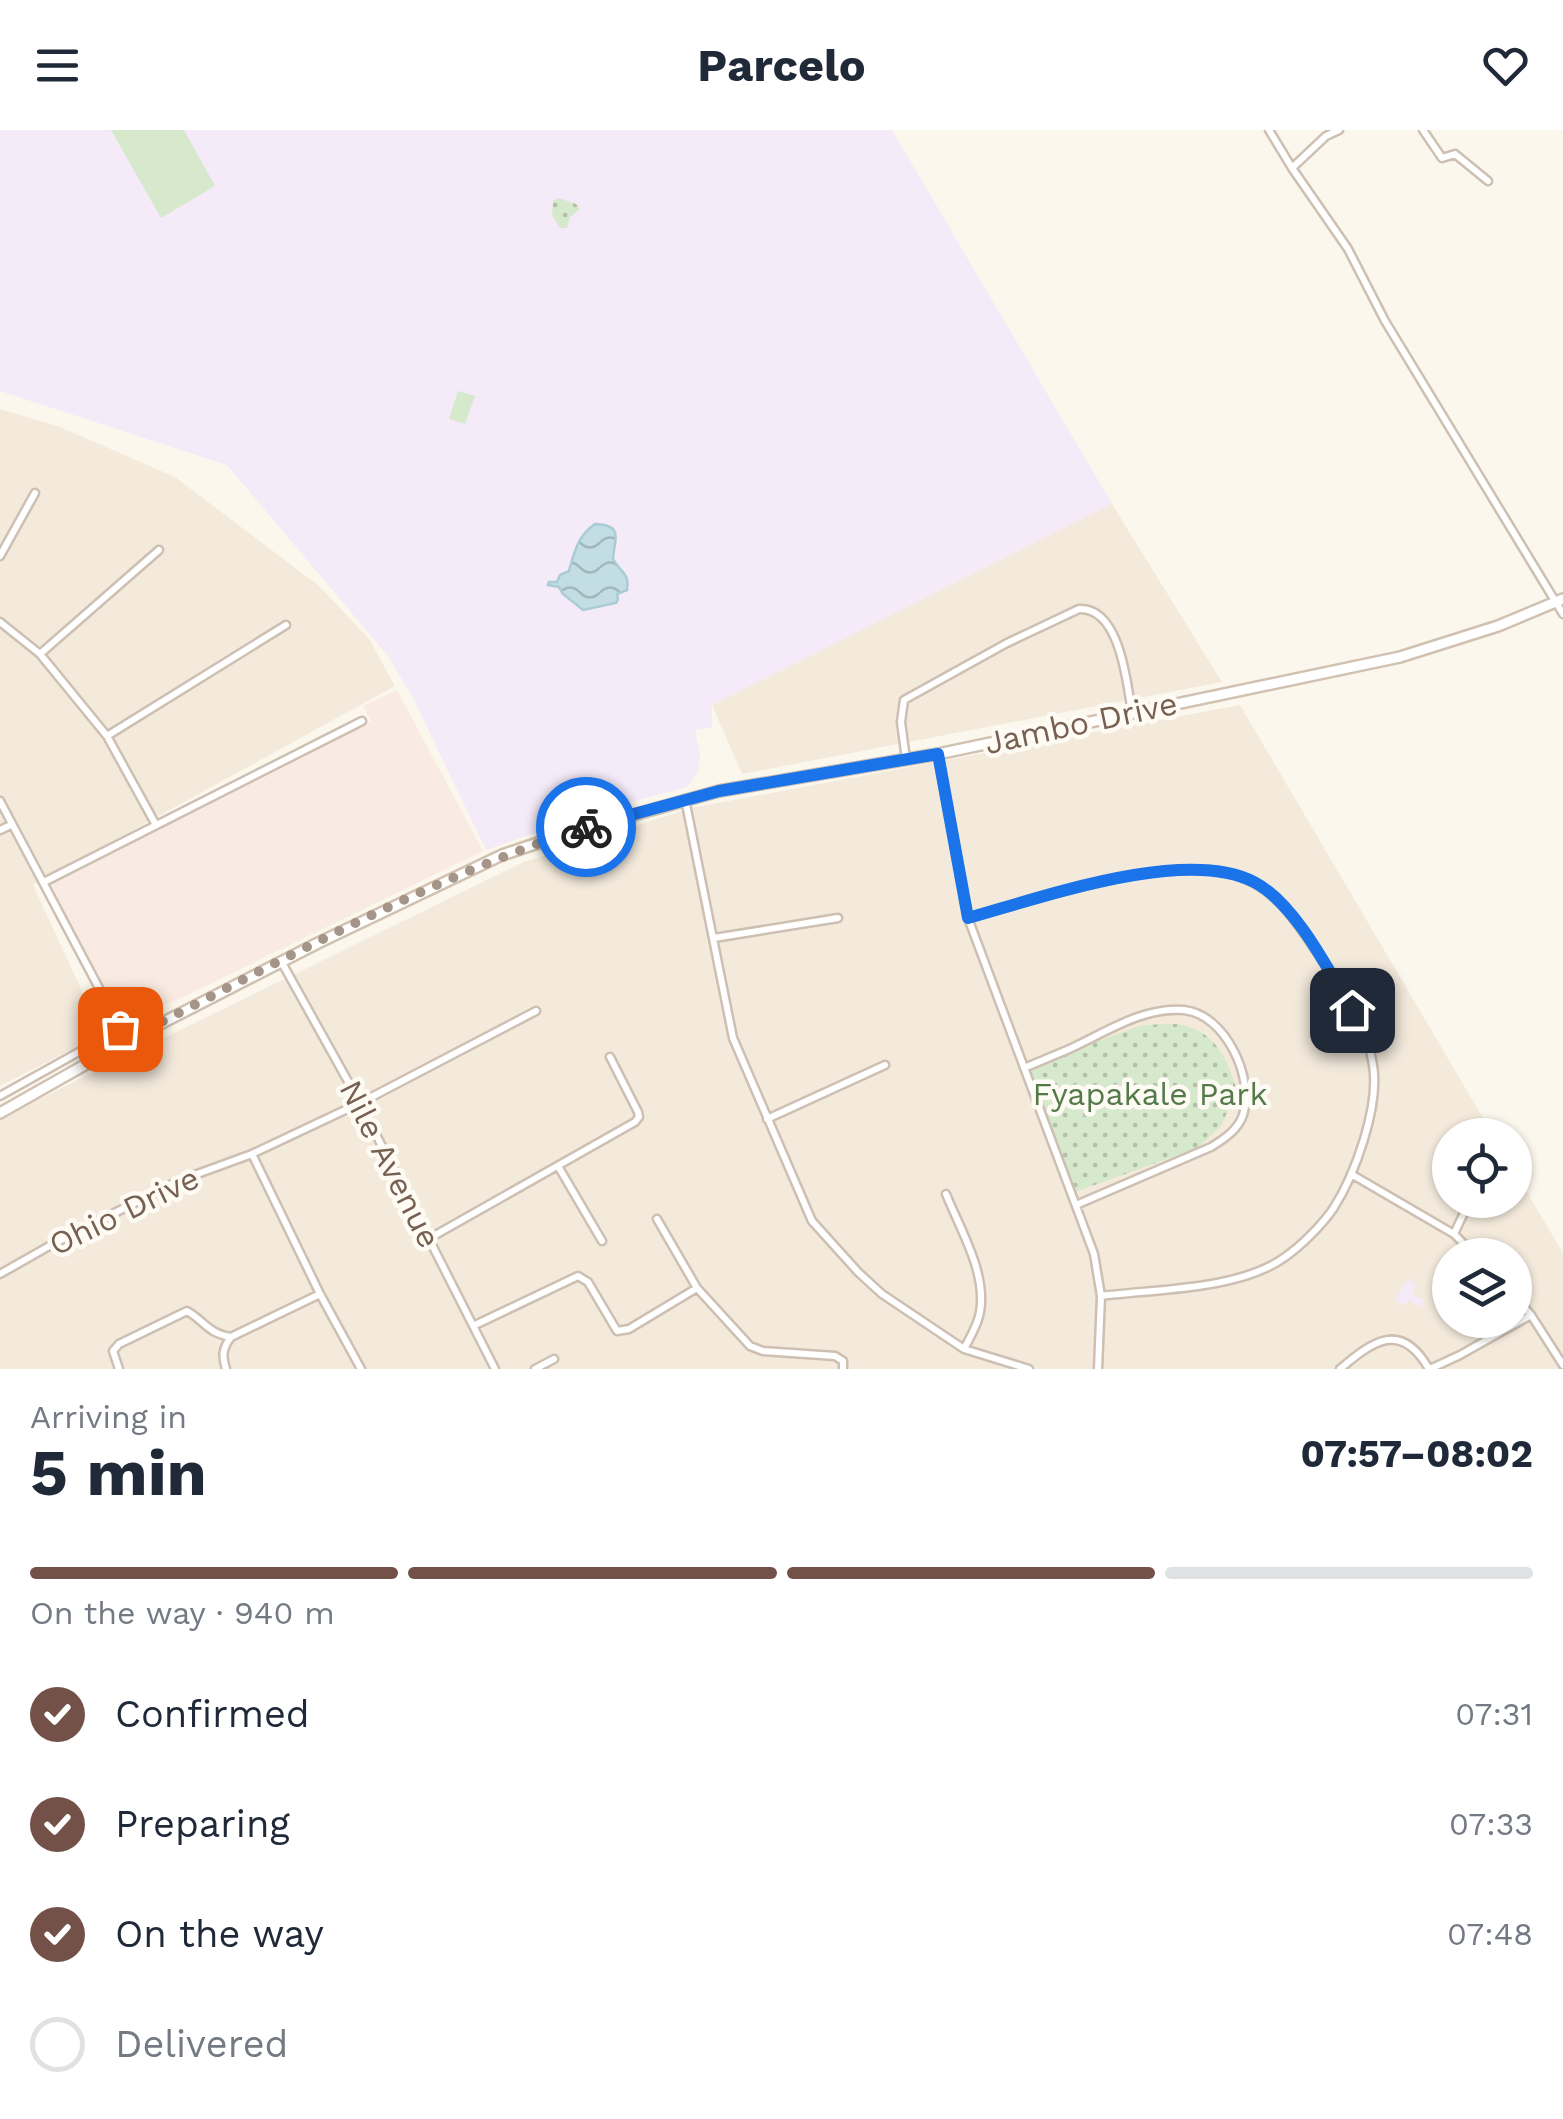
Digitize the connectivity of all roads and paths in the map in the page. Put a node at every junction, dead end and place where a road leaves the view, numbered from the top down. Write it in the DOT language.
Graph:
graph roads {
  1 [pos="1269,130"];
  2 [pos="1340,130"];
  3 [pos="1423,130"];
  4 [pos="1292,168"];
  5 [pos="1488,181"];
  6 [pos="35,492"];
  7 [pos="160,550"];
  8 [pos="0,556"];
  9 [pos="1560,601"];
  10 [pos="1563,614"];
  11 [pos="0,622"];
  12 [pos="286,625"];
  13 [pos="40,654"];
  14 [pos="1132,714"];
  15 [pos="362,721"];
  16 [pos="107,736"];
  17 [pos="938,754"];
  18 [pos="906,759"];
  19 [pos="686,799"];
  20 [pos="0,801"];
  21 [pos="11,824"];
  22 [pos="156,825"];
  23 [pos="0,830"];
  24 [pos="44,882"];
  25 [pos="838,918"];
  26 [pos="968,918"];
  27 [pos="714,938"];
  28 [pos="281,961"];
  29 [pos="536,1011"];
  30 [pos="120,1029"];
  31 [pos="126,1040"];
  32 [pos="610,1056"];
  33 [pos="885,1065"];
  34 [pos="1024,1068"];
  35 [pos="0,1096"];
  36 [pos="360,1103"];
  37 [pos="0,1113"];
  38 [pos="768,1118"];
  39 [pos="252,1154"];
  40 [pos="558,1166"];
  41 [pos="1351,1174"];
  42 [pos="946,1194"];
  43 [pos="1076,1205"];
  44 [pos="1462,1218"];
  45 [pos="656,1219"];
  46 [pos="1454,1234"];
  47 [pos="430,1238"];
  48 [pos="1458,1238"];
  49 [pos="602,1241"];
  50 [pos="0,1274"];
  51 [pos="697,1288"];
  52 [pos="320,1294"];
  53 [pos="1101,1296"];
  54 [pos="1532,1317"];
  55 [pos="475,1325"];
  56 [pos="231,1338"];
  57 [pos="1490,1338"];
  58 [pos="964,1349"];
  59 [pos="554,1359"];
  60 [pos="1563,1365"];
  61 [pos="118,1369"];
  62 [pos="226,1369"];
  63 [pos="360,1369"];
  64 [pos="496,1369"];
  65 [pos="535,1369"];
  66 [pos="843,1369"];
  67 [pos="1029,1369"];
  68 [pos="1098,1369"];
  69 [pos="1340,1369"];
  70 [pos="1429,1369"];
  1 -- 4 [label="street"];
  2 -- 4 [label="street"];
  3 -- 5 [label="street"];
  4 -- 9 [label="street"];
  6 -- 8 [label="street"];
  7 -- 13 [label="street"];
  9 -- 10 [label="street"];
  9 -- 14 [label="main road, Jambo Drive"];
  11 -- 13 [label="street"];
  12 -- 16 [label="street"];
  13 -- 16 [label="street"];
  14 -- 17 [label="main road, Jambo Drive"];
  14 -- 18 [label="street"];
  15 -- 22 [label="street"];
  16 -- 22 [label="street"];
  17 -- 18 [label="main road, Jambo Drive"];
  17 -- 26 [label="street"];
  18 -- 19 [label="main road, Jambo Drive"];
  19 -- 27 [label="street"];
  19 -- 28 [label="main road, Jambo Drive"];
  20 -- 21 [label="street"];
  21 -- 23 [label="street"];
  21 -- 24 [label="street"];
  22 -- 24 [label="street"];
  24 -- 30 [label="street"];
  25 -- 27 [label="street"];
  26 -- 34 [label="street"];
  26 -- 41 [label="street"];
  27 -- 38 [label="street"];
  28 -- 31 [label="main road, Jambo Drive"];
  28 -- 36 [label="street, Nile Avenue"];
  29 -- 36 [label="street, Ohio Drive"];
  30 -- 31 [label="street"];
  30 -- 35 [label="street"];
  31 -- 37 [label="main road, Jambo Drive"];
  32 -- 40 [label="street"];
  33 -- 38 [label="street"];
  34 -- 43 [label="street"];
  34 -- 43 [label="street"];
  36 -- 39 [label="street, Ohio Drive"];
  36 -- 47 [label="street, Nile Avenue"];
  38 -- 58 [label="street"];
  39 -- 50 [label="street, Ohio Drive"];
  39 -- 52 [label="street"];
  40 -- 47 [label="street"];
  40 -- 49 [label="street"];
  41 -- 46 [label="street"];
  41 -- 53 [label="street"];
  42 -- 58 [label="street"];
  43 -- 53 [label="street"];
  44 -- 46 [label="street"];
  45 -- 51 [label="street"];
  46 -- 48 [label="street"];
  47 -- 55 [label="street, Nile Avenue"];
  51 -- 55 [label="street"];
  51 -- 66 [label="street"];
  52 -- 56 [label="street"];
  52 -- 63 [label="street"];
  53 -- 68 [label="street"];
  54 -- 60 [label="street"];
  55 -- 64 [label="street, Nile Avenue"];
  56 -- 61 [label="street"];
  56 -- 62 [label="street"];
  57 -- 70 [label="street"];
  58 -- 67 [label="street"];
  59 -- 65 [label="street"];
  69 -- 70 [label="street"];
}
